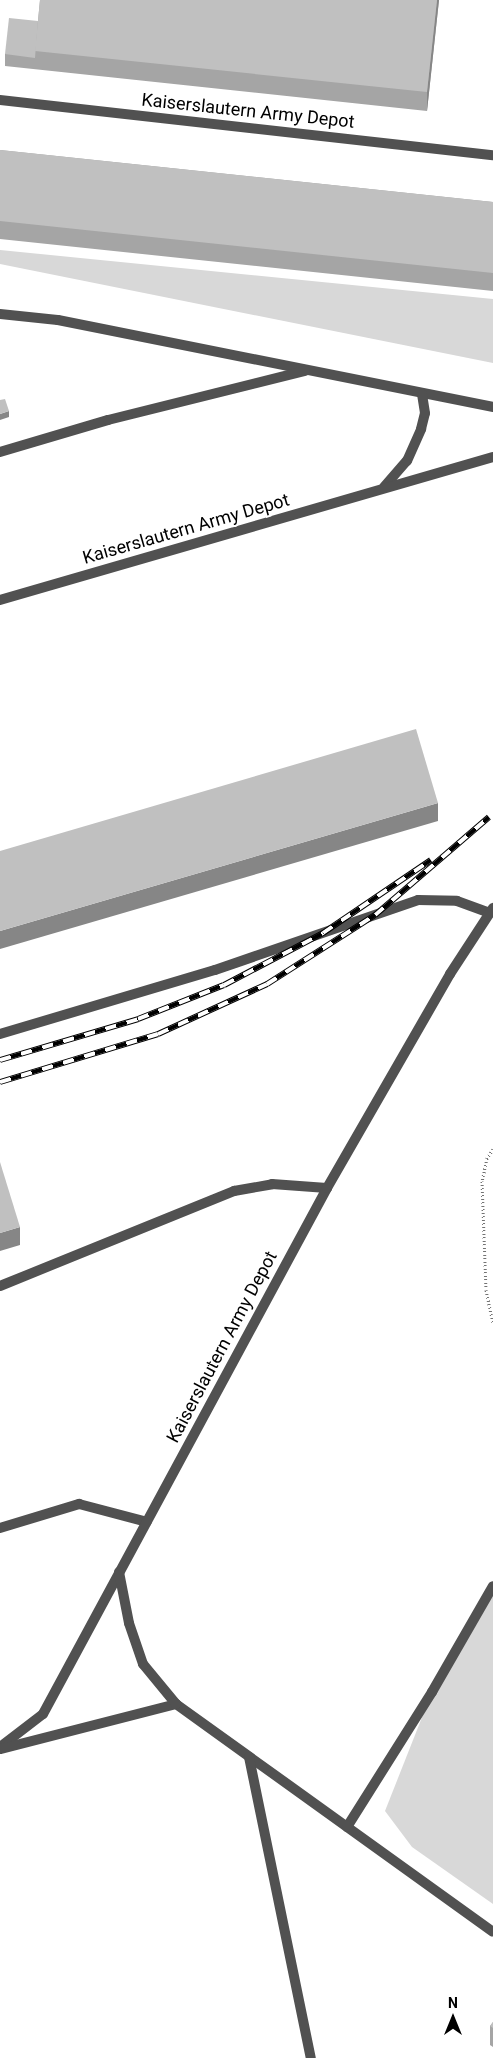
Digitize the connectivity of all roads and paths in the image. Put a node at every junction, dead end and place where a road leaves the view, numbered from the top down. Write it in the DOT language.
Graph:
graph roads {
  1 [pos="0,100"];
  2 [pos="493,155"];
  3 [pos="0,314"];
  4 [pos="308,370"];
  5 [pos="422,394"];
  6 [pos="493,407"];
  7 [pos="0,452"];
  8 [pos="493,457"];
  9 [pos="382,490"];
  10 [pos="0,600"];
  11 [pos="491,910"];
  12 [pos="0,1034"];
  13 [pos="493,1149"];
  14 [pos="327,1188"];
  15 [pos="0,1286"];
  16 [pos="493,1323"];
  17 [pos="146,1522"];
  18 [pos="0,1528"];
  19 [pos="119,1572"];
  20 [pos="493,1586"];
  21 [pos="176,1704"];
  22 [pos="0,1748"];
  23 [pos="249,1757"];
  24 [pos="347,1828"];
  25 [pos="493,1932"];
  26 [pos="311,2058"];
  1 -- 2 [label="lane, Kaiserslautern Army Depot"];
  3 -- 4 [label="lane"];
  4 -- 5 [label="lane"];
  4 -- 7 [label="lane"];
  5 -- 6 [label="lane"];
  5 -- 9 [label="lane"];
  8 -- 9 [label="lane, Kaiserslautern Army Depot"];
  9 -- 10 [label="lane, Kaiserslautern Army Depot"];
  11 -- 12 [label="lane"];
  11 -- 14 [label="lane, Kaiserslautern Army Depot"];
  13 -- 16 [label="path"];
  14 -- 15 [label="lane"];
  14 -- 17 [label="lane, Kaiserslautern Army Depot"];
  17 -- 18 [label="lane"];
  17 -- 19 [label="lane, Kaiserslautern Army Depot"];
  19 -- 21 [label="lane"];
  19 -- 22 [label="lane, Kaiserslautern Army Depot"];
  20 -- 24 [label="lane"];
  21 -- 22 [label="lane"];
  21 -- 23 [label="lane"];
  23 -- 24 [label="lane"];
  23 -- 26 [label="lane"];
  24 -- 25 [label="lane"];
}
